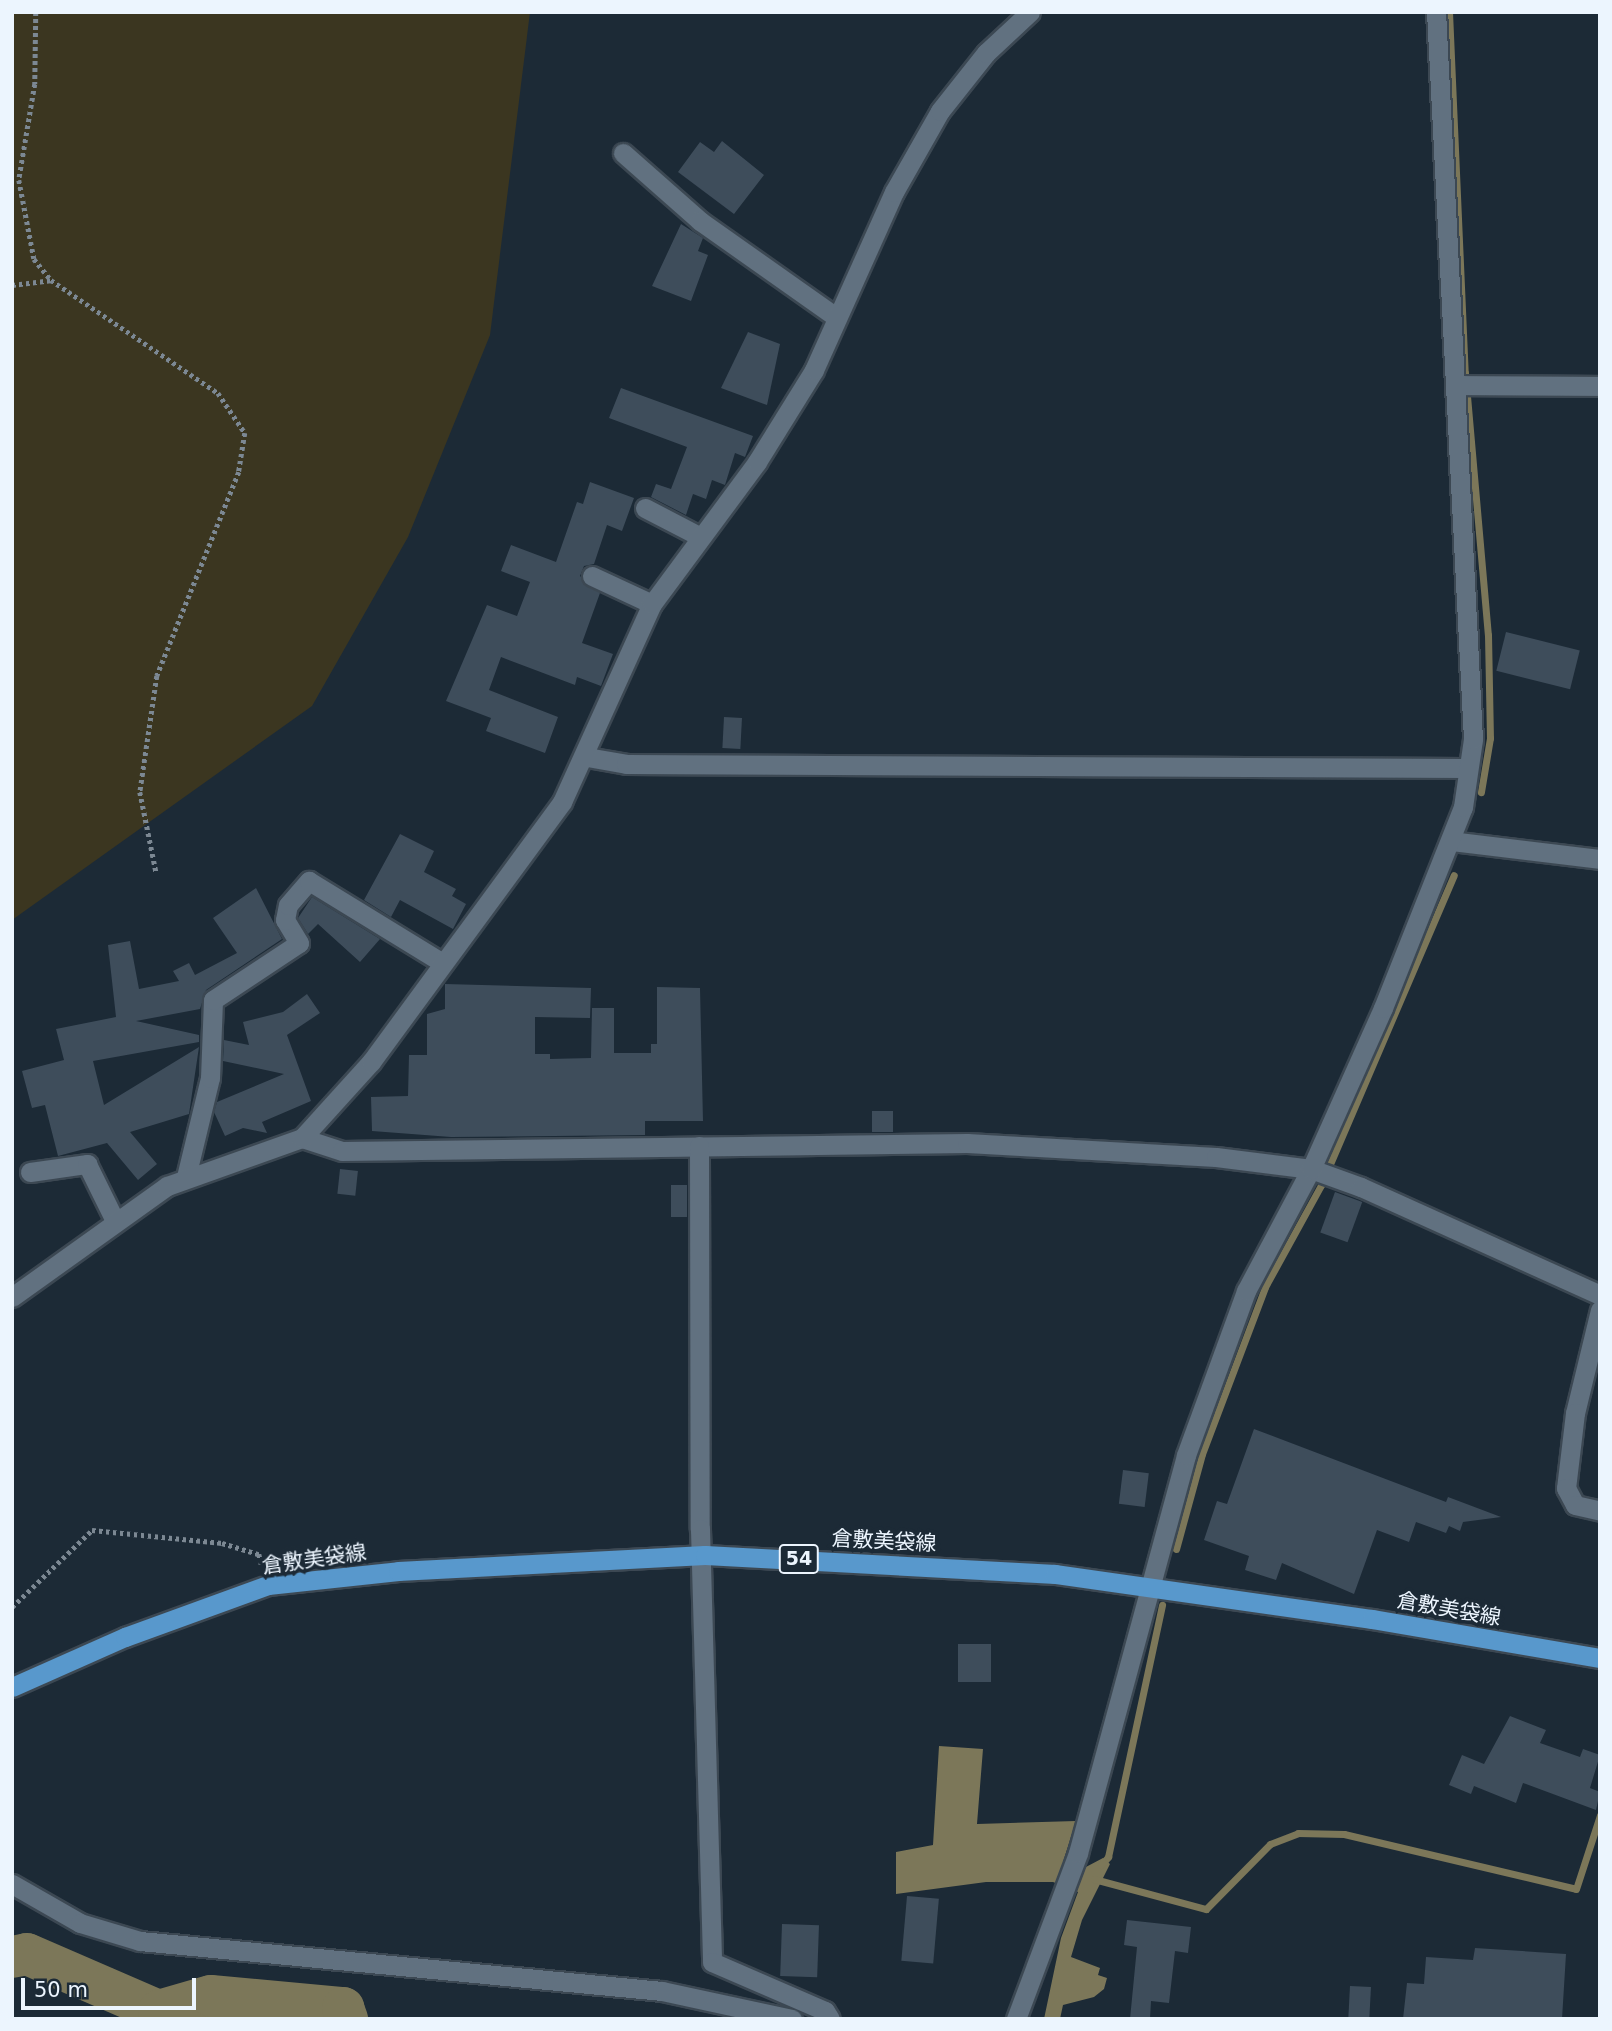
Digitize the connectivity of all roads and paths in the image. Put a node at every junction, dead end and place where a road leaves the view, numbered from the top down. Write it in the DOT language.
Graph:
graph roads {
  1 [pos="36,12"];
  2 [pos="1030,12"];
  3 [pos="1436,12"];
  4 [pos="623,153"];
  5 [pos="51,280"];
  6 [pos="12,285"];
  7 [pos="836,317"];
  8 [pos="1463,384"];
  9 [pos="1600,386"];
  10 [pos="645,508"];
  11 [pos="699,536"];
  12 [pos="592,576"];
  13 [pos="652,604"];
  14 [pos="587,757"];
  15 [pos="1465,768"];
  16 [pos="1451,841"];
  17 [pos="1600,859"];
  18 [pos="156,871"];
  19 [pos="441,962"];
  20 [pos="302,1139"];
  21 [pos="699,1146"];
  22 [pos="30,1172"];
  23 [pos="1321,1173"];
  24 [pos="186,1177"];
  25 [pos="115,1221"];
  26 [pos="1600,1295"];
  27 [pos="12,1297"];
  28 [pos="1600,1310"];
  29 [pos="1600,1511"];
  30 [pos="705,1555"];
  31 [pos="268,1585"];
  32 [pos="1149,1588"];
  33 [pos="12,1607"];
  34 [pos="1600,1658"];
  35 [pos="12,1687"];
  36 [pos="12,1884"];
  37 [pos="792,2019"];
  38 [pos="830,2019"];
  39 [pos="1016,2019"];
  1 -- 5 [label="path"];
  2 -- 7 [label="street"];
  3 -- 8 [label="street"];
  4 -- 7 [label="street"];
  5 -- 6 [label="path"];
  5 -- 18 [label="path"];
  7 -- 11 [label="street"];
  8 -- 9 [label="street"];
  8 -- 15 [label="street"];
  10 -- 11 [label="street"];
  11 -- 13 [label="street"];
  12 -- 13 [label="street"];
  13 -- 14 [label="street"];
  14 -- 15 [label="street"];
  14 -- 19 [label="street"];
  15 -- 16 [label="street"];
  16 -- 17 [label="street"];
  16 -- 23 [label="street"];
  19 -- 20 [label="street"];
  19 -- 24 [label="street"];
  20 -- 21 [label="street"];
  20 -- 24 [label="street"];
  21 -- 23 [label="street"];
  21 -- 30 [label="street"];
  22 -- 25 [label="street"];
  23 -- 26 [label="street"];
  23 -- 32 [label="street"];
  24 -- 25 [label="street"];
  25 -- 27 [label="street"];
  28 -- 29 [label="street"];
  30 -- 31 [label="main road, 倉敷美袋線 / 54"];
  30 -- 32 [label="main road, 倉敷美袋線 / 54"];
  30 -- 38 [label="street"];
  31 -- 33 [label="path"];
  31 -- 35 [label="main road, 倉敷美袋線 / 54"];
  32 -- 34 [label="main road, 倉敷美袋線 / 54"];
  32 -- 39 [label="street"];
  36 -- 37 [label="street"];
}
